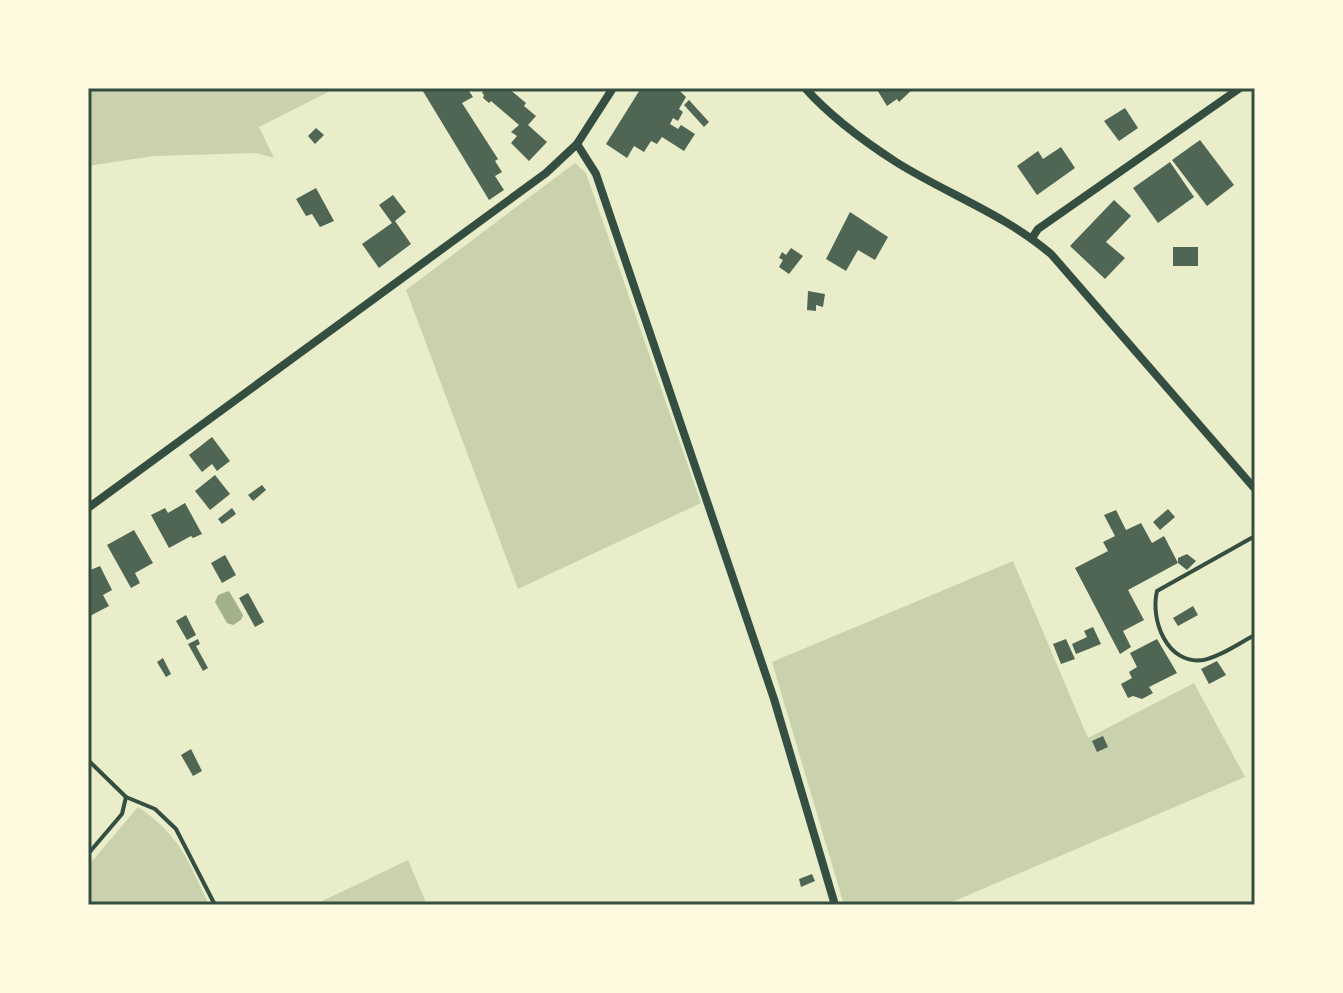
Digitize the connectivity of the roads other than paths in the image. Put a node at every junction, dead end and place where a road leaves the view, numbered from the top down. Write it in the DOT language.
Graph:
graph roads {
  1 [pos="613,88"];
  2 [pos="805,88"];
  3 [pos="1240,88"];
  4 [pos="577,144"];
  5 [pos="1032,238"];
  6 [pos="1255,489"];
  7 [pos="88,508"];
  8 [pos="1255,536"];
  9 [pos="1255,635"];
  10 [pos="88,760"];
  11 [pos="126,797"];
  12 [pos="88,854"];
  13 [pos="215,905"];
  14 [pos="835,905"];
  1 -- 4 [label="street"];
  2 -- 5 [label="street"];
  3 -- 5 [label="street"];
  4 -- 7 [label="street"];
  4 -- 14 [label="street"];
  5 -- 6 [label="street"];
  8 -- 9 [label="lane"];
  10 -- 11 [label="lane"];
  11 -- 12 [label="lane"];
  11 -- 13 [label="lane"];
}
